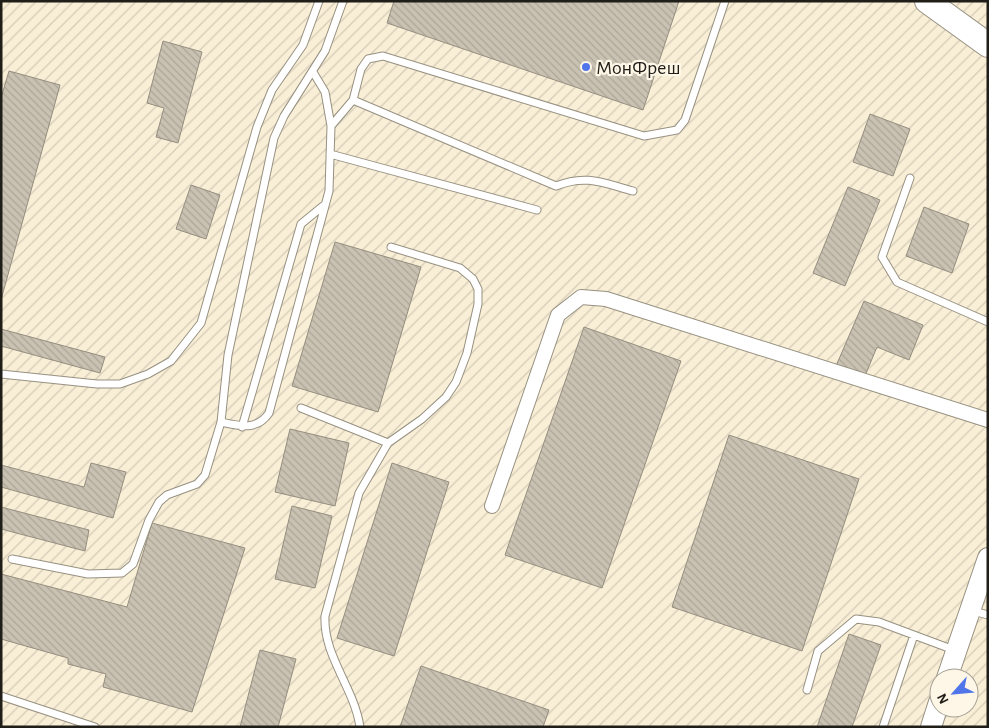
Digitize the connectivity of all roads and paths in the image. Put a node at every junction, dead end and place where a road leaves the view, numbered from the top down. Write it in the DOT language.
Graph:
graph roads {
  1 [pos="319,1"];
  2 [pos="344,1"];
  3 [pos="725,1"];
  4 [pos="927,1"];
  5 [pos="988,45"];
  6 [pos="312,72"];
  7 [pos="353,100"];
  8 [pos="331,126"];
  9 [pos="330,154"];
  10 [pos="910,178"];
  11 [pos="633,191"];
  12 [pos="324,206"];
  13 [pos="537,210"];
  14 [pos="391,247"];
  15 [pos="988,322"];
  16 [pos="1,374"];
  17 [pos="301,408"];
  18 [pos="988,420"];
  19 [pos="220,422"];
  20 [pos="242,426"];
  21 [pos="388,443"];
  22 [pos="492,506"];
  23 [pos="988,558"];
  24 [pos="12,559"];
  25 [pos="979,613"];
  26 [pos="914,635"];
  27 [pos="956,651"];
  28 [pos="950,668"];
  29 [pos="807,690"];
  30 [pos="1,696"];
  31 [pos="95,727"];
  32 [pos="360,727"];
  33 [pos="883,727"];
  1 -- 16 [label="lane"];
  2 -- 6 [label="lane"];
  3 -- 7 [label="lane"];
  4 -- 5 [label="highway"];
  6 -- 8 [label="lane"];
  6 -- 19 [label="lane"];
  7 -- 8 [label="lane"];
  7 -- 11 [label="lane"];
  8 -- 9 [label="lane"];
  9 -- 12 [label="lane"];
  9 -- 13 [label="lane"];
  10 -- 15 [label="lane"];
  12 -- 20 [label="lane"];
  12 -- 20 [label="lane"];
  14 -- 21 [label="lane"];
  17 -- 21 [label="lane"];
  18 -- 22 [label="street"];
  19 -- 20 [label="lane"];
  19 -- 24 [label="lane"];
  21 -- 32 [label="lane"];
  23 -- 25 [label="main road"];
  25 -- 27 [label="main road"];
  26 -- 27 [label="lane"];
  26 -- 29 [label="lane"];
  26 -- 33 [label="lane"];
  27 -- 28 [label="main road"];
  30 -- 31 [label="lane"];
}
